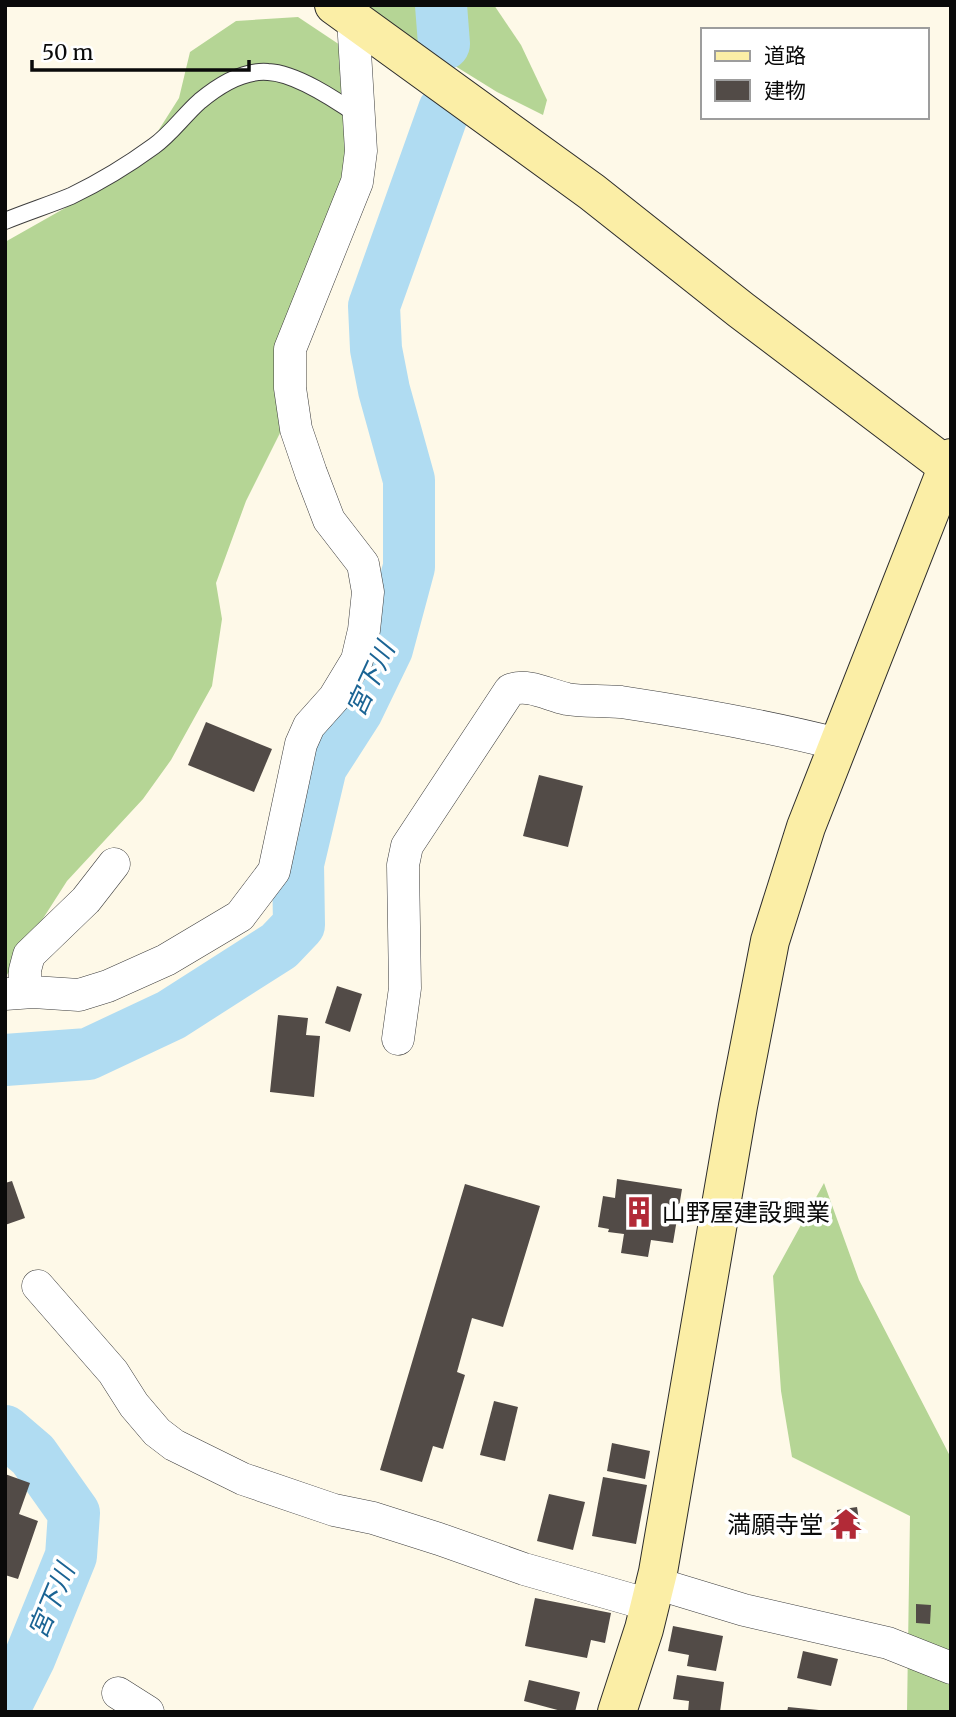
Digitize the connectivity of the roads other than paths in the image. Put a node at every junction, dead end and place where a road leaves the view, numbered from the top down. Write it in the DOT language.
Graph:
graph roads {
  1 [pos="343,12"];
  2 [pos="359,116"];
  3 [pos="5,221"];
  4 [pos="950,465"];
  5 [pos="838,744"];
  6 [pos="114,864"];
  7 [pos="15,993"];
  8 [pos="398,1039"];
  9 [pos="38,1286"];
  10 [pos="653,1594"];
  11 [pos="951,1668"];
  12 [pos="118,1693"];
  13 [pos="148,1712"];
  14 [pos="617,1712"];
  1 -- 2 [label="street"];
  1 -- 4 [label="street"];
  2 -- 3 [label="lane"];
  2 -- 7 [label="street"];
  4 -- 5 [label="street"];
  5 -- 8 [label="street"];
  5 -- 10 [label="street"];
  6 -- 7 [label="street"];
  9 -- 10 [label="street"];
  10 -- 11 [label="street"];
  10 -- 14 [label="street"];
  12 -- 13 [label="street"];
}
